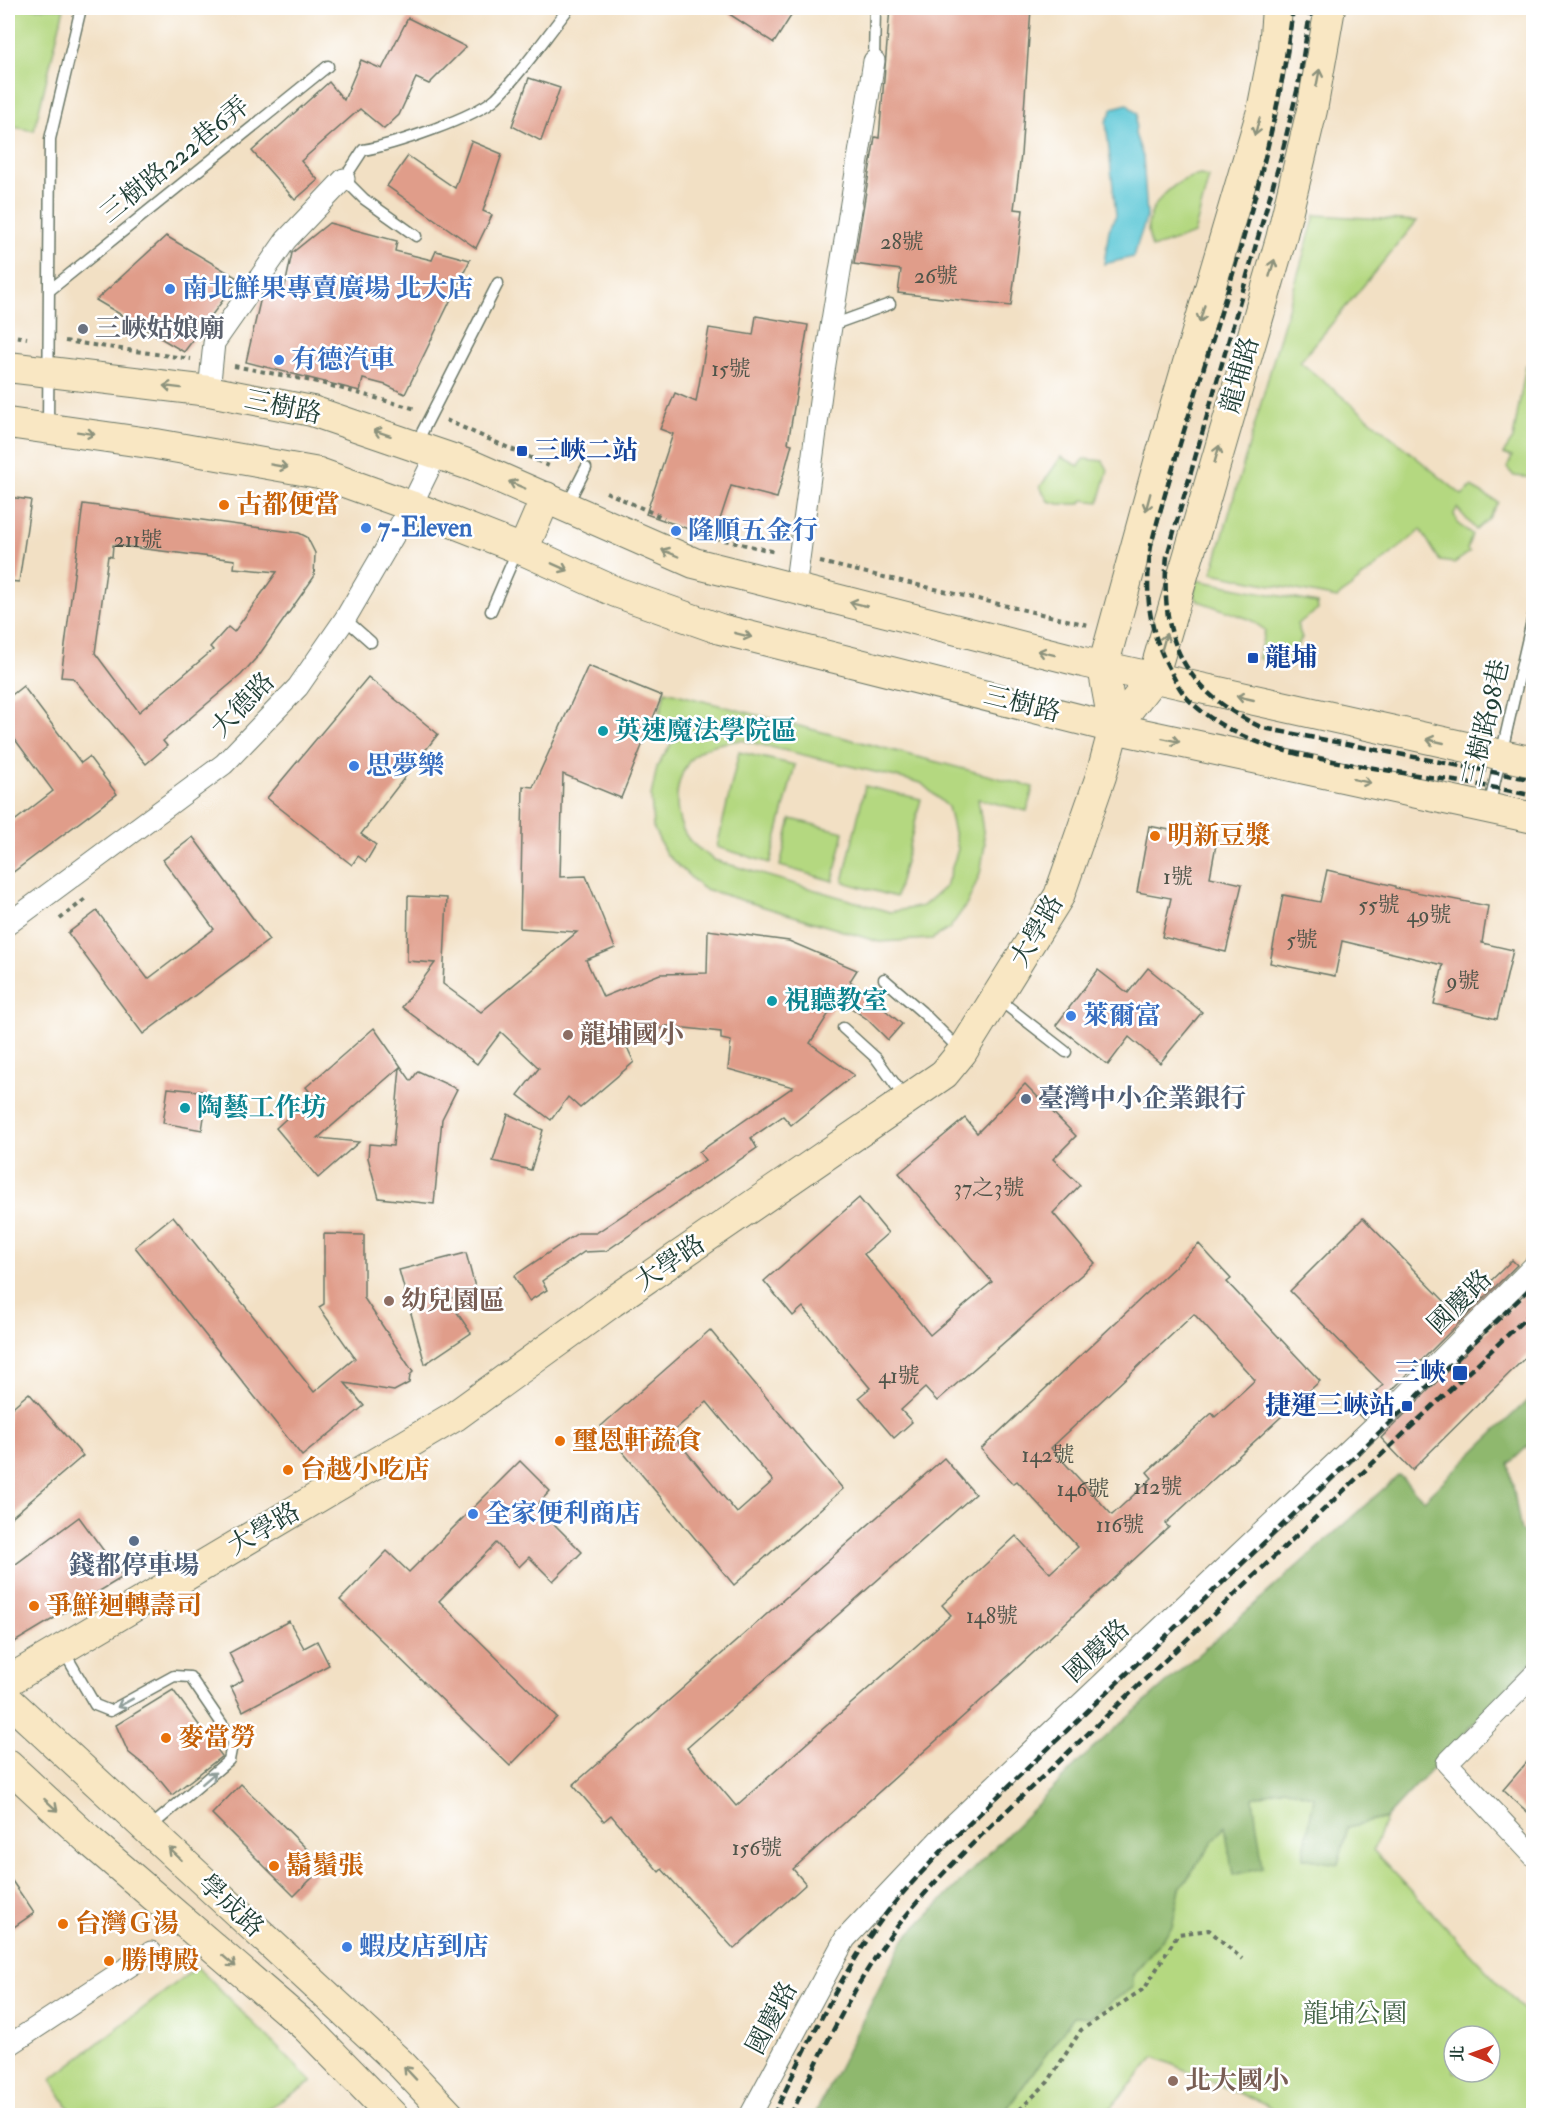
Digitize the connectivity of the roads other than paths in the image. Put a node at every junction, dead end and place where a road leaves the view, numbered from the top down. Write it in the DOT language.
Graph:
graph roads {
  1 [pos="81,8"];
  2 [pos="569,8"];
  3 [pos="875,8"];
  4 [pos="1276,8"];
  5 [pos="1330,8"];
  6 [pos="874,61"];
  7 [pos="328,66"];
  8 [pos="344,179"];
  9 [pos="416,236"];
  10 [pos="498,283"];
  11 [pos="50,290"];
  12 [pos="890,304"];
  13 [pos="832,325"];
  14 [pos="8,367"];
  15 [pos="47,371"];
  16 [pos="209,391"];
  17 [pos="8,423"];
  18 [pos="48,428"];
  19 [pos="427,449"];
  20 [pos="586,468"];
  21 [pos="556,502"];
  22 [pos="411,506"];
  23 [pos="521,549"];
  24 [pos="795,590"];
  25 [pos="491,611"];
  26 [pos="1533,612"];
  27 [pos="345,619"];
  28 [pos="371,642"];
  29 [pos="1103,667"];
  30 [pos="1153,678"];
  31 [pos="1114,728"];
  32 [pos="1502,755"];
  33 [pos="1533,762"];
  34 [pos="1489,808"];
  35 [pos="1533,818"];
  36 [pos="8,924"];
  37 [pos="884,979"];
  38 [pos="997,998"];
  39 [pos="843,1028"];
  40 [pos="962,1052"];
  41 [pos="1066,1053"];
  42 [pos="907,1100"];
  43 [pos="1533,1266"];
  44 [pos="63,1650"];
  45 [pos="1533,1675"];
  46 [pos="8,1681"];
  47 [pos="8,1700"];
  48 [pos="8,1765"];
  49 [pos="148,1829"];
  50 [pos="1533,1856"];
  51 [pos="151,1952"];
  52 [pos="8,2046"];
  53 [pos="393,2115"];
  54 [pos="450,2115"];
  55 [pos="750,2115"];
  1 -- 11 [label="lane"];
  2 -- 8 [label="lane"];
  3 -- 6 [label="lane"];
  4 -- 29 [label="street, 龍埔路, one-way"];
  30 -- 5 [label="street, 龍埔路, one-way"];
  6 -- 13 [label="street"];
  7 -- 11 [label="lane, 三樹路222巷6弄"];
  8 -- 9 [label="lane"];
  8 -- 16 [label="street"];
  10 -- 19 [label="lane"];
  11 -- 15 [label="lane"];
  12 -- 13 [label="lane"];
  13 -- 24 [label="street"];
  14 -- 15 [label="street, 三樹路"];
  16 -- 15 [label="street, 三樹路, one-way"];
  15 -- 18 [label="lane"];
  19 -- 16 [label="street, 三樹路, one-way"];
  17 -- 18 [label="street, 三樹路"];
  18 -- 22 [label="street, 三樹路, one-way"];
  21 -- 19 [label="street, 三樹路, one-way"];
  19 -- 22 [label="street, 大德路"];
  20 -- 21 [label="lane"];
  21 -- 23 [label="street"];
  24 -- 21 [label="street, 三樹路, one-way"];
  22 -- 23 [label="street, 三樹路"];
  22 -- 27 [label="street, 大德路"];
  23 -- 25 [label="lane"];
  23 -- 31 [label="street, 三樹路, one-way"];
  29 -- 24 [label="street, 三樹路, one-way"];
  26 -- 32 [label="lane, 三樹路98巷"];
  27 -- 28 [label="lane"];
  27 -- 36 [label="street, 大德路"];
  29 -- 30 [label="street, 三樹路"];
  29 -- 31 [label="street, 大學路"];
  30 -- 31 [label="street, 龍埔路"];
  32 -- 30 [label="street, 三樹路, one-way"];
  31 -- 34 [label="street, 三樹路, one-way"];
  31 -- 38 [label="street, 大學路"];
  32 -- 33 [label="street, 三樹路"];
  32 -- 34 [label="lane, 三樹路98巷"];
  34 -- 35 [label="street, 三樹路"];
  37 -- 40 [label="lane"];
  38 -- 40 [label="street, 大學路"];
  38 -- 41 [label="lane"];
  39 -- 42 [label="lane"];
  40 -- 42 [label="street, 大學路"];
  42 -- 44 [label="street, 大學路"];
  43 -- 55 [label="street, 國慶路"];
  44 -- 46 [label="street, 大學路"];
  49 -- 44 [label="lane, one-way"];
  45 -- 50 [label="street"];
  47 -- 49 [label="street, 學成路"];
  48 -- 53 [label="street, 學成路, one-way"];
  54 -- 49 [label="street, 學成路, one-way"];
  51 -- 52 [label="street"];
}
